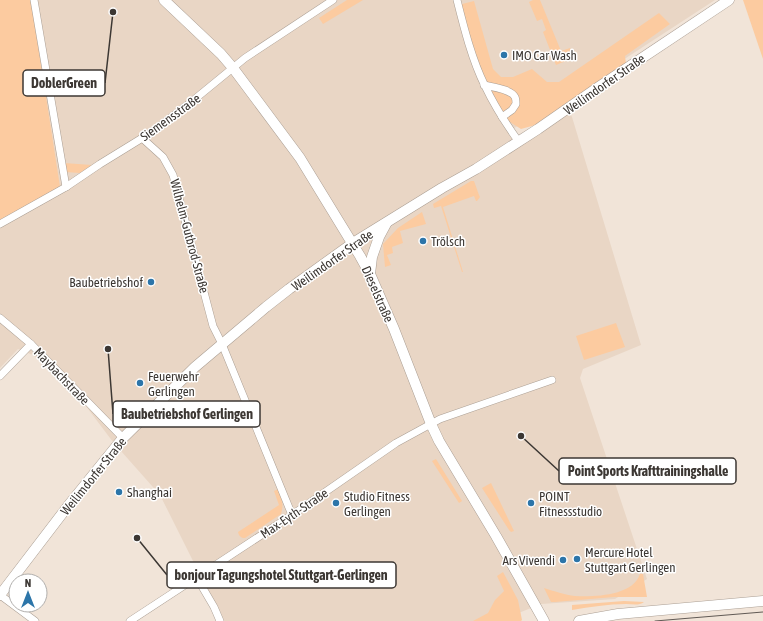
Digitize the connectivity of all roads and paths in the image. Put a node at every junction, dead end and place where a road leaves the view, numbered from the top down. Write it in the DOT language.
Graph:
graph roads {
  1 [pos="34,0"];
  2 [pos="164,0"];
  3 [pos="333,0"];
  4 [pos="457,0"];
  5 [pos="729,0"];
  6 [pos="233,68"];
  7 [pos="484,85"];
  8 [pos="502,117"];
  9 [pos="142,138"];
  10 [pos="519,142"];
  11 [pos="66,187"];
  12 [pos="387,222"];
  13 [pos="0,224"];
  14 [pos="353,243"];
  15 [pos="370,274"];
  16 [pos="0,318"];
  17 [pos="32,344"];
  18 [pos="222,344"];
  19 [pos="0,376"];
  20 [pos="552,380"];
  21 [pos="431,424"];
  22 [pos="123,438"];
  23 [pos="292,515"];
  24 [pos="197,578"];
  25 [pos="0,595"];
  26 [pos="763,601"];
  27 [pos="35,621"];
  28 [pos="130,621"];
  29 [pos="220,621"];
  30 [pos="544,621"];
  31 [pos="579,621"];
  1 -- 11 [label="street"];
  2 -- 6 [label="main road, Dieselstraße"];
  3 -- 6 [label="street, Siemensstraße"];
  4 -- 7 [label="street"];
  5 -- 10 [label="main road, Weilimdorfer Straße"];
  6 -- 9 [label="street, Siemensstraße"];
  6 -- 14 [label="main road, Dieselstraße"];
  7 -- 8 [label="street"];
  7 -- 8 [label="street"];
  8 -- 10 [label="street"];
  9 -- 11 [label="street, Siemensstraße"];
  9 -- 18 [label="street, Wilhelm-Gutbrod-Straße"];
  10 -- 12 [label="main road, Weilimdorfer Straße"];
  11 -- 13 [label="street, Siemensstraße"];
  12 -- 14 [label="main road, Weilimdorfer Straße"];
  12 -- 15 [label="main road"];
  14 -- 15 [label="main road, Dieselstraße"];
  14 -- 18 [label="main road, Weilimdorfer Straße"];
  15 -- 21 [label="main road, Dieselstraße"];
  16 -- 17 [label="street, Maybachstraße"];
  17 -- 19 [label="street"];
  17 -- 22 [label="street, Maybachstraße"];
  18 -- 22 [label="main road, Weilimdorfer Straße"];
  18 -- 23 [label="street, Wilhelm-Gutbrod-Straße"];
  20 -- 21 [label="street, Max-Eyth-Straße"];
  21 -- 23 [label="street, Max-Eyth-Straße"];
  21 -- 30 [label="main road, Dieselstraße"];
  22 -- 25 [label="main road, Weilimdorfer Straße"];
  23 -- 24 [label="street, Max-Eyth-Straße"];
  24 -- 28 [label="street, Max-Eyth-Straße"];
  24 -- 29 [label="street"];
  25 -- 27 [label="street"];
  26 -- 31 [label="main road"];
}
